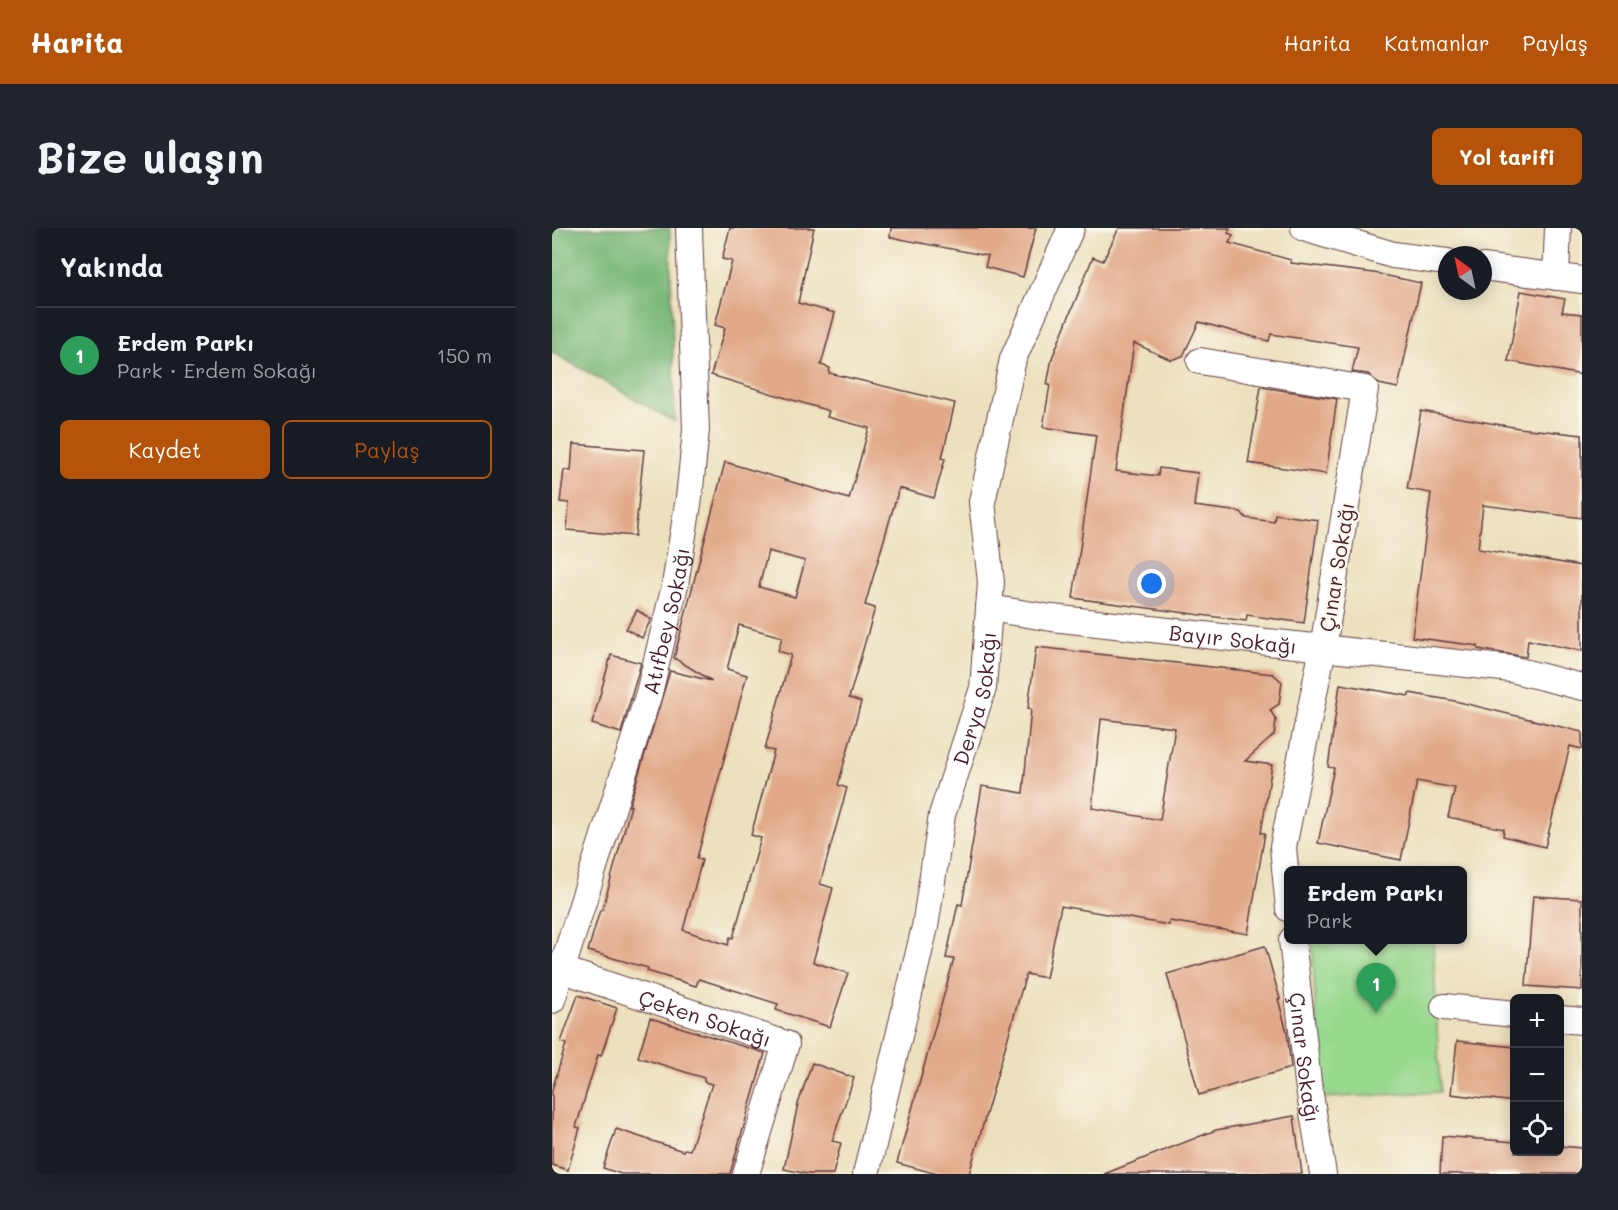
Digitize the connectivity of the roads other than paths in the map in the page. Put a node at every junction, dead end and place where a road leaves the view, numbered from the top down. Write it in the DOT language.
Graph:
graph roads {
  1 [pos="689,228"];
  2 [pos="1071,228"];
  3 [pos="1558,228"];
  4 [pos="1306,229"];
  5 [pos="1438,261"];
  6 [pos="1492,268"];
  7 [pos="1556,277"];
  8 [pos="1582,280"];
  9 [pos="1200,361"];
  10 [pos="989,608"];
  11 [pos="1323,648"];
  12 [pos="1582,687"];
  13 [pos="1286,866"];
  14 [pos="1293,944"];
  15 [pos="563,970"];
  16 [pos="552,1000"];
  17 [pos="1444,1007"];
  18 [pos="1510,1014"];
  19 [pos="1564,1019"];
  20 [pos="1582,1021"];
  21 [pos="746,1174"];
  22 [pos="866,1174"];
  23 [pos="1323,1174"];
  1 -- 15 [label="street, Atıfbey Sokağı"];
  2 -- 10 [label="street, Derya Sokağı"];
  3 -- 7 [label="street"];
  4 -- 5 [label="street"];
  6 -- 7 [label="street"];
  7 -- 8 [label="street"];
  9 -- 11 [label="street, Çınar Sokağı"];
  10 -- 11 [label="street, Bayır Sokağı"];
  10 -- 22 [label="street, Derya Sokağı"];
  11 -- 12 [label="street, Bayır Sokağı"];
  11 -- 13 [label="street, Çınar Sokağı"];
  14 -- 23 [label="street, Çınar Sokağı"];
  15 -- 16 [label="street, Atıfbey Sokağı"];
  15 -- 21 [label="street, Çeken Sokağı"];
  17 -- 18 [label="street"];
  19 -- 20 [label="street"];
}
